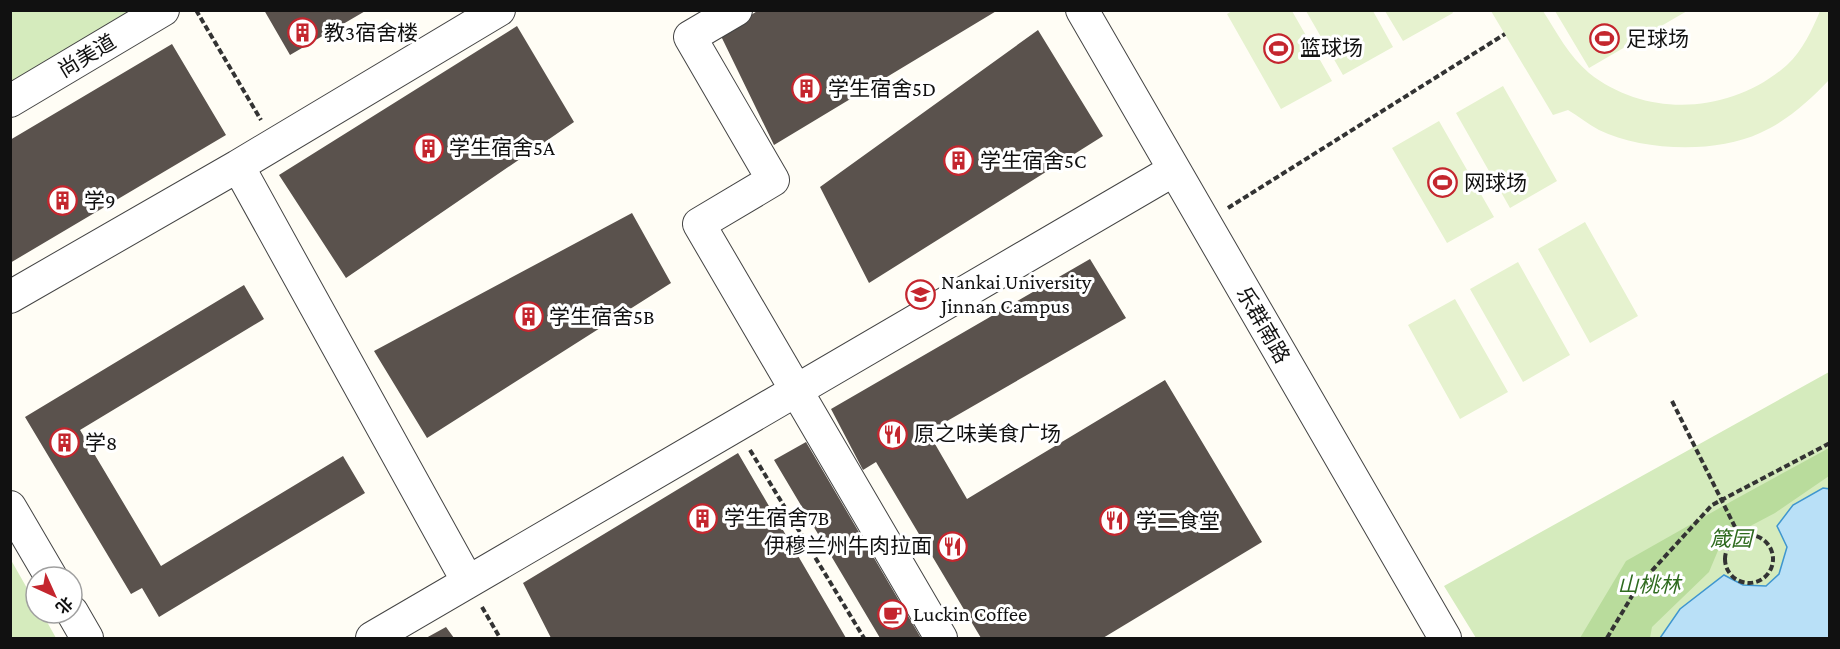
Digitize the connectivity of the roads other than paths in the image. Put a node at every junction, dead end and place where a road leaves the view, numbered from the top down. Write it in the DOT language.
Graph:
graph roads {
  1 [pos="163,10"];
  2 [pos="499,10"];
  3 [pos="1082,10"];
  4 [pos="724,14"];
  5 [pos="10,101"];
  6 [pos="238,166"];
  7 [pos="1174,170"];
  8 [pos="10,297"];
  9 [pos="795,391"];
  10 [pos="10,507"];
  11 [pos="44,565"];
  12 [pos="468,582"];
  13 [pos="79,625"];
  14 [pos="87,639"];
  15 [pos="372,639"];
  16 [pos="941,639"];
  17 [pos="1445,639"];
  1 -- 5 [label="street, 尚美道"];
  2 -- 6 [label="street"];
  3 -- 7 [label="street, 乐群南路"];
  4 -- 9 [label="street"];
  6 -- 8 [label="street"];
  6 -- 12 [label="street"];
  7 -- 9 [label="street"];
  7 -- 17 [label="street, 乐群南路"];
  9 -- 12 [label="street"];
  9 -- 16 [label="street"];
  10 -- 11 [label="street"];
  12 -- 15 [label="street"];
  13 -- 14 [label="street"];
}
